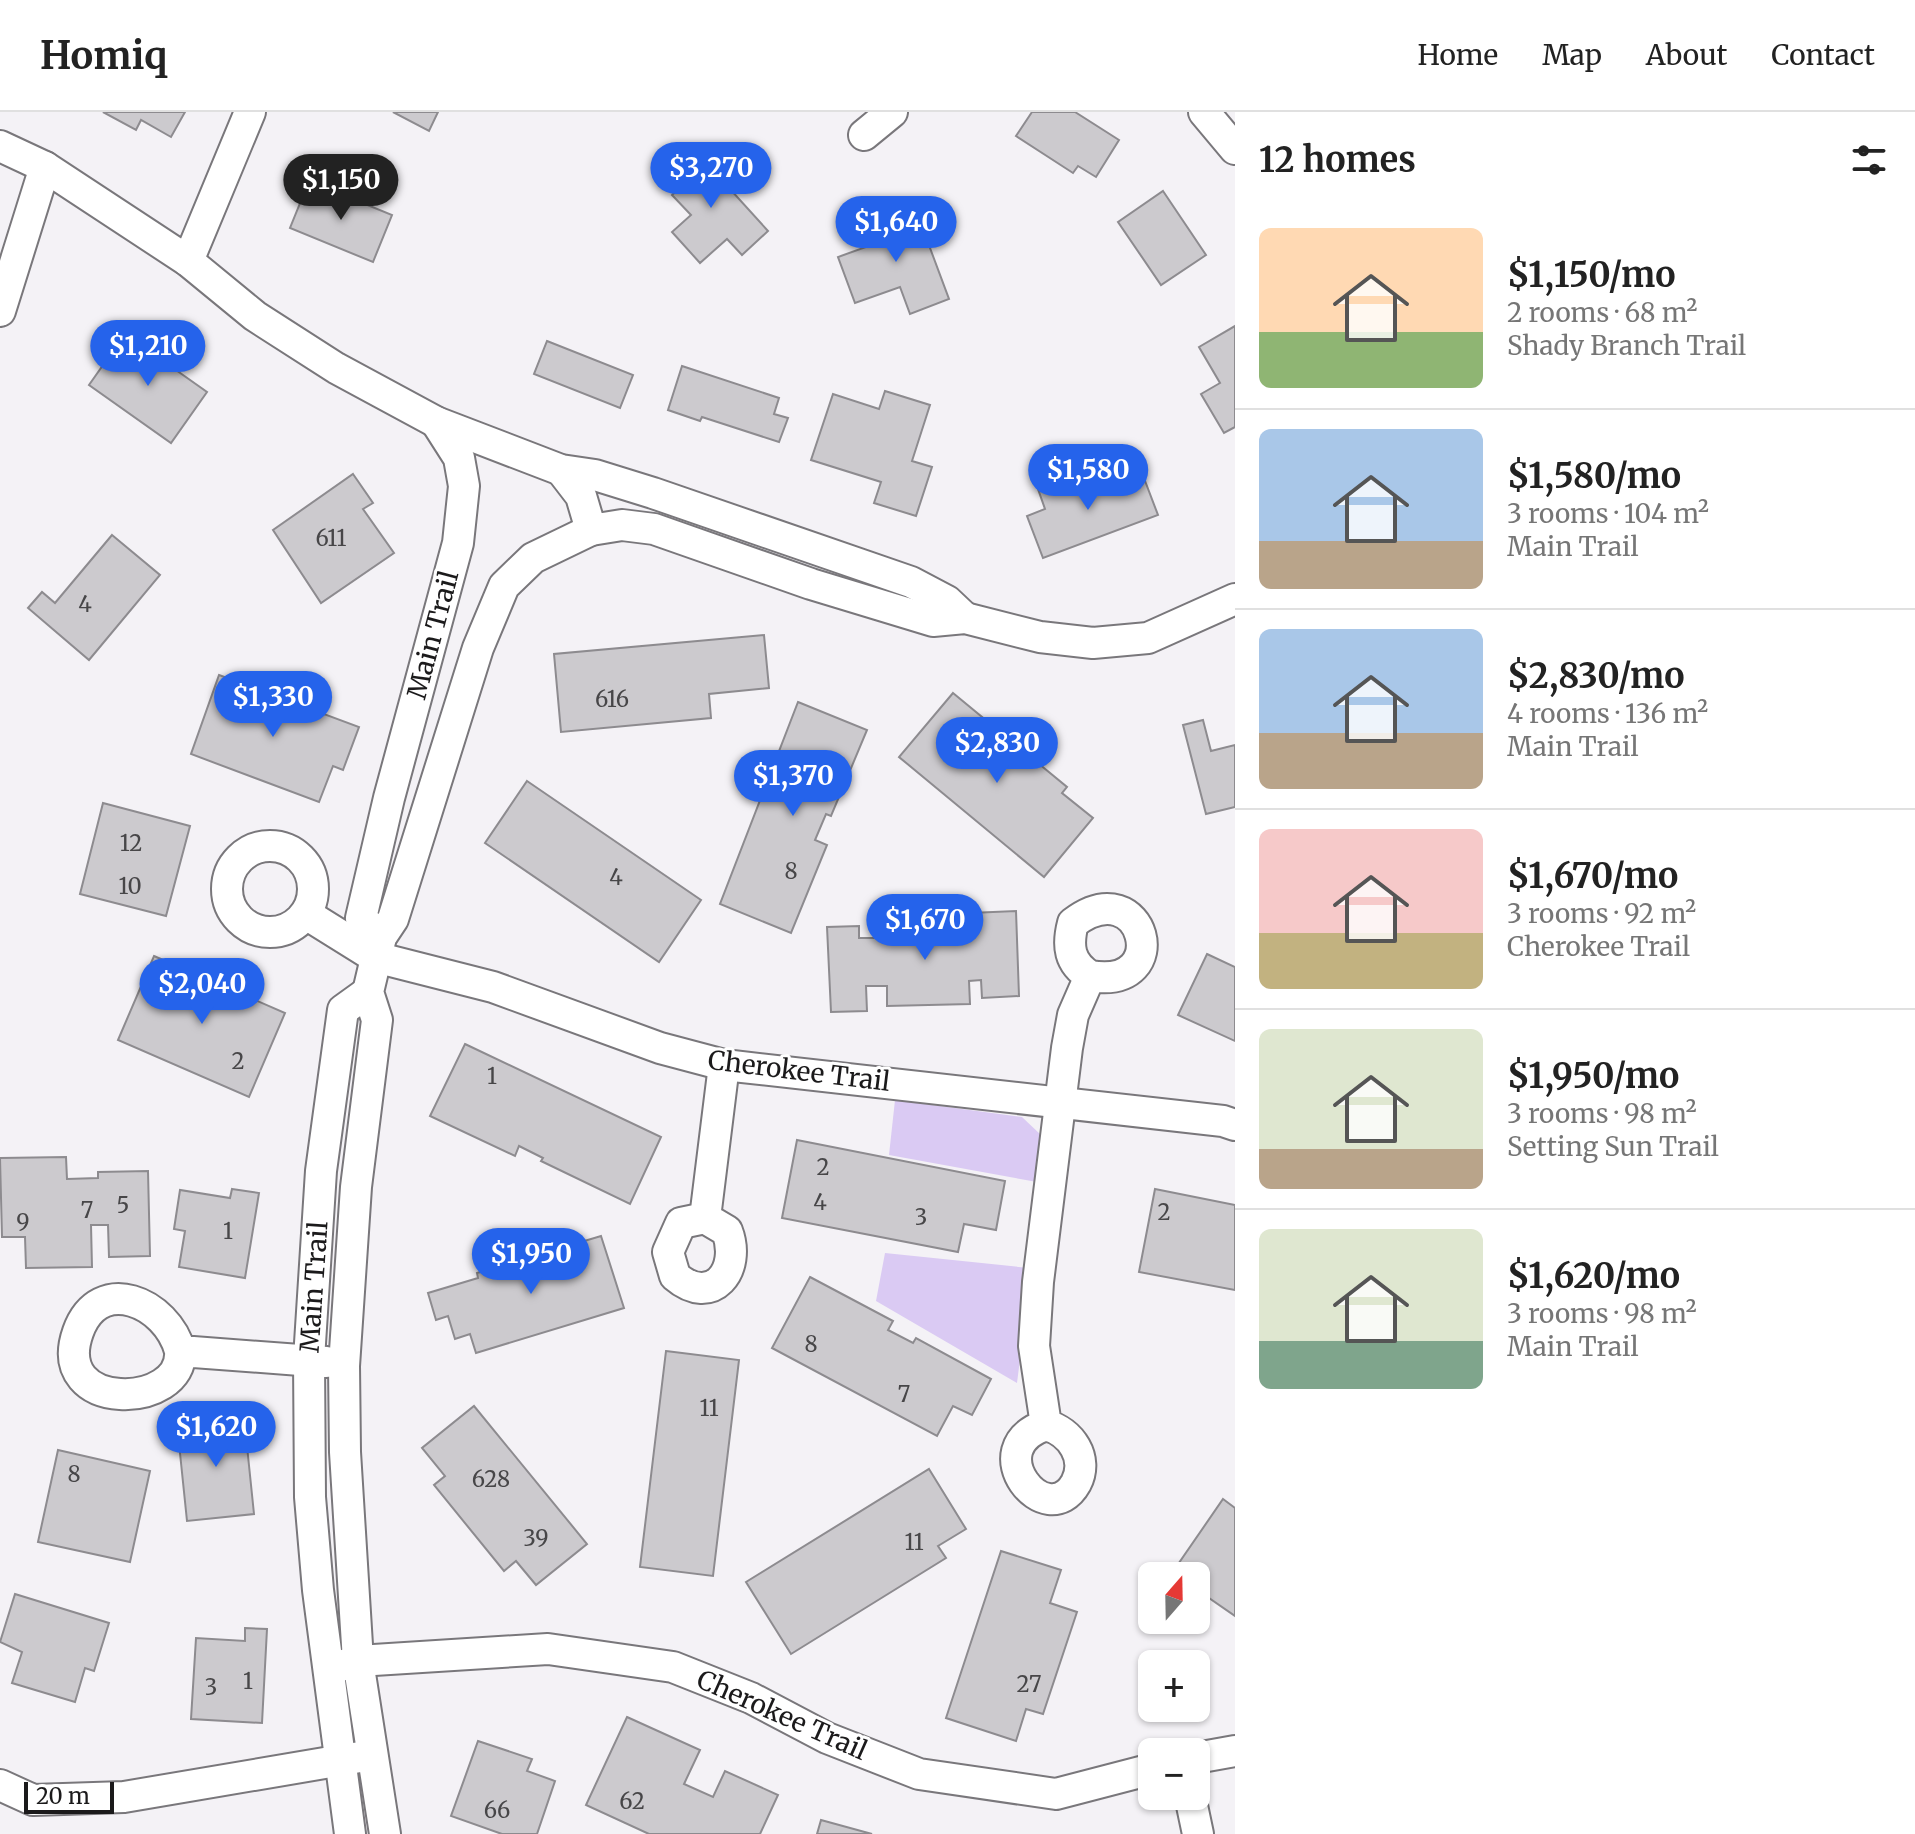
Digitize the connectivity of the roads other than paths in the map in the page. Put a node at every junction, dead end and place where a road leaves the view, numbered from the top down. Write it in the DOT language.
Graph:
graph roads {
  1 [pos="250,112"];
  2 [pos="892,112"];
  3 [pos="1204,112"];
  4 [pos="864,135"];
  5 [pos="0,146"];
  6 [pos="1235,149"];
  7 [pos="45,167"];
  8 [pos="188,261"];
  9 [pos="0,311"];
  10 [pos="436,422"];
  11 [pos="561,470"];
  12 [pos="591,530"];
  13 [pos="1235,599"];
  14 [pos="965,618"];
  15 [pos="398,766"];
  16 [pos="438,779"];
  17 [pos="306,914"];
  18 [pos="378,947"];
  19 [pos="1090,976"];
  20 [pos="368,992"];
  21 [pos="724,1065"];
  22 [pos="1060,1103"];
  23 [pos="1235,1125"];
  24 [pos="705,1218"];
  25 [pos="180,1351"];
  26 [pos="309,1359"];
  27 [pos="344,1366"];
  28 [pos="1046,1425"];
  29 [pos="348,1507"];
  30 [pos="311,1508"];
  31 [pos="358,1661"];
  32 [pos="329,1669"];
  33 [pos="1235,1751"];
  34 [pos="370,1755"];
  35 [pos="1210,1755"];
  36 [pos="340,1760"];
  37 [pos="1138,1773"];
  38 [pos="0,1785"];
  39 [pos="1193,1810"];
  40 [pos="350,1834"];
  41 [pos="385,1834"];
  42 [pos="1198,1834"];
  1 -- 8 [label="street"];
  2 -- 4 [label="street"];
  3 -- 6 [label="street"];
  5 -- 7 [label="street, Main Trail"];
  7 -- 8 [label="street, Main Trail"];
  7 -- 9 [label="street"];
  8 -- 10 [label="street, Main Trail"];
  10 -- 11 [label="street, Main Trail"];
  10 -- 15 [label="street, Main Trail"];
  11 -- 12 [label="street"];
  11 -- 14 [label="street, Main Trail"];
  12 -- 14 [label="street, Main Trail"];
  12 -- 16 [label="street, Main Trail"];
  13 -- 14 [label="street, Main Trail"];
  15 -- 16 [label="street"];
  15 -- 18 [label="street, Main Trail"];
  16 -- 18 [label="street, Main Trail"];
  17 -- 18 [label="street, Cherokee Trail"];
  18 -- 20 [label="street, Main Trail"];
  18 -- 21 [label="street, Cherokee Trail"];
  19 -- 22 [label="street"];
  20 -- 26 [label="street, Main Trail"];
  20 -- 27 [label="street, Main Trail"];
  21 -- 22 [label="street, Cherokee Trail"];
  21 -- 24 [label="street"];
  22 -- 23 [label="street, Cherokee Trail"];
  22 -- 28 [label="street"];
  25 -- 26 [label="street"];
  26 -- 27 [label="street"];
  26 -- 30 [label="street, Main Trail"];
  27 -- 29 [label="street, Main Trail"];
  29 -- 30 [label="street"];
  29 -- 31 [label="street, Main Trail"];
  30 -- 32 [label="street, Main Trail"];
  31 -- 32 [label="street, Cherokee Trail"];
  31 -- 34 [label="street, Main Trail"];
  31 -- 37 [label="street, Cherokee Trail"];
  32 -- 36 [label="street, Main Trail"];
  33 -- 35 [label="street"];
  34 -- 36 [label="street"];
  34 -- 41 [label="street, Main Trail"];
  36 -- 38 [label="street"];
  36 -- 40 [label="street, Main Trail"];
  39 -- 42 [label="street"];
}
